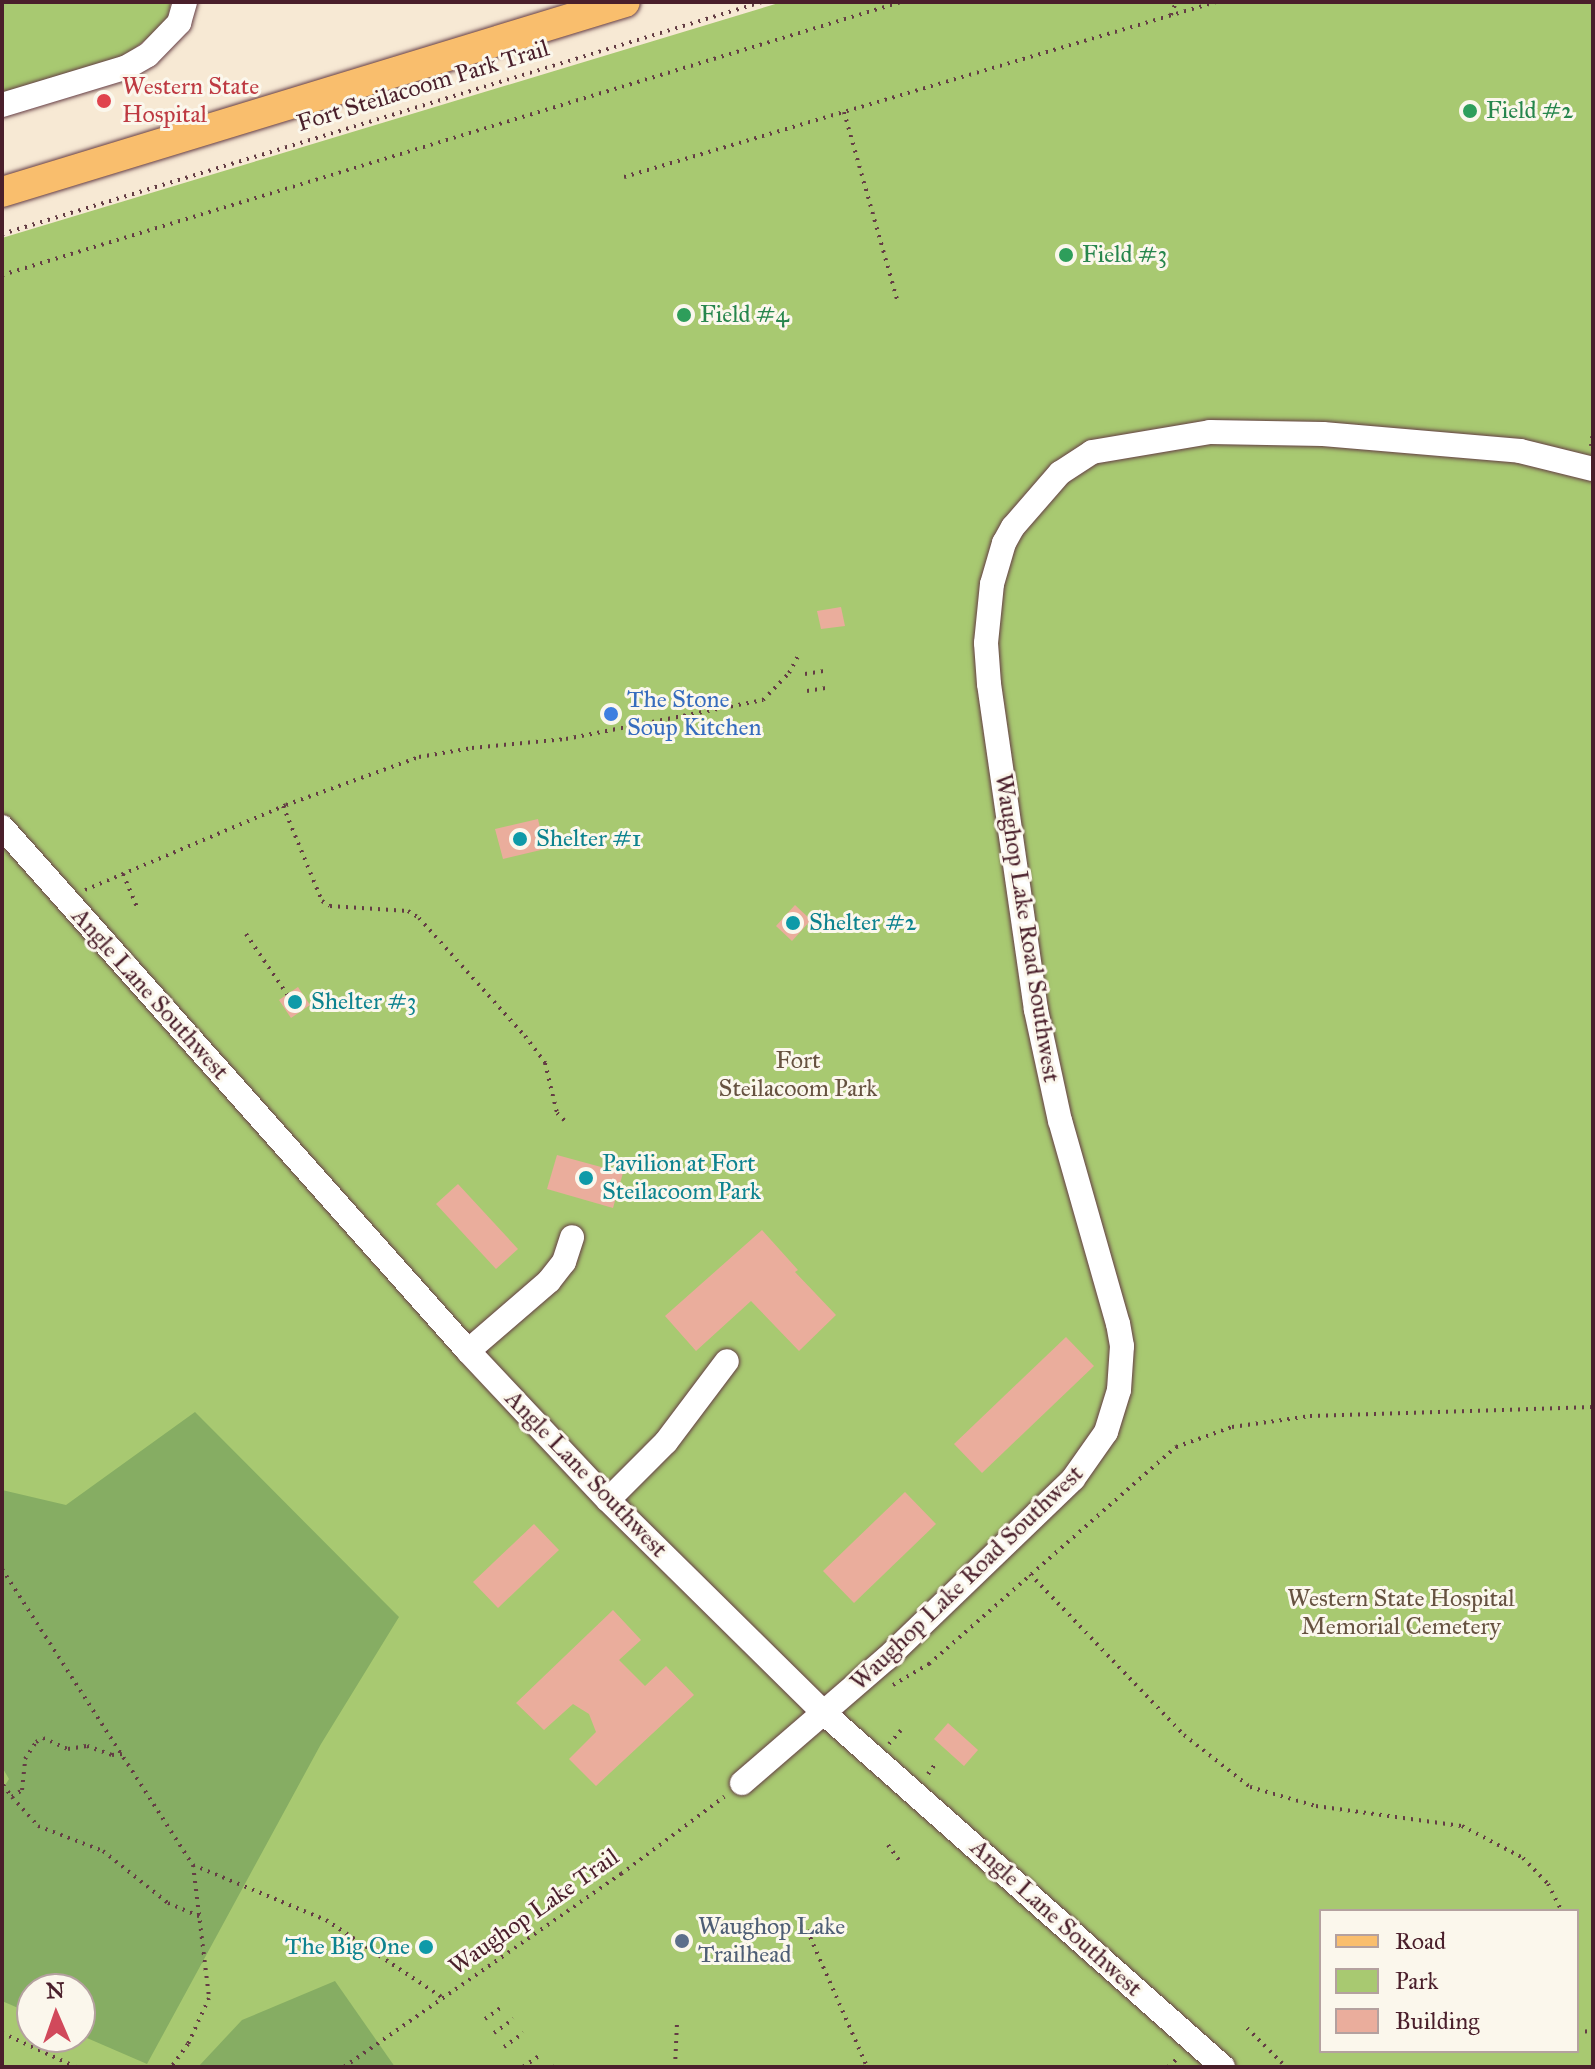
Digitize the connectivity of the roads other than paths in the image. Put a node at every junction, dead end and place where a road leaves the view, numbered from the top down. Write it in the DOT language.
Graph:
graph roads {
  1 [pos="185,2"];
  2 [pos="625,2"];
  3 [pos="2,105"];
  4 [pos="2,192"];
  5 [pos="1592,461"];
  6 [pos="2,827"];
  7 [pos="572,1237"];
  8 [pos="468,1351"];
  9 [pos="727,1361"];
  10 [pos="608,1500"];
  11 [pos="825,1714"];
  12 [pos="742,1783"];
  13 [pos="1223,2067"];
  1 -- 3 [label="street"];
  2 -- 4 [label="main road"];
  5 -- 11 [label="street, Waughop Lake Road Southwest"];
  6 -- 8 [label="street, Angle Lane Southwest"];
  7 -- 8 [label="street"];
  8 -- 10 [label="street, Angle Lane Southwest"];
  9 -- 10 [label="street"];
  10 -- 11 [label="street, Angle Lane Southwest"];
  11 -- 12 [label="street, Waughop Lake Road Southwest"];
  11 -- 13 [label="street, Angle Lane Southwest"];
}
